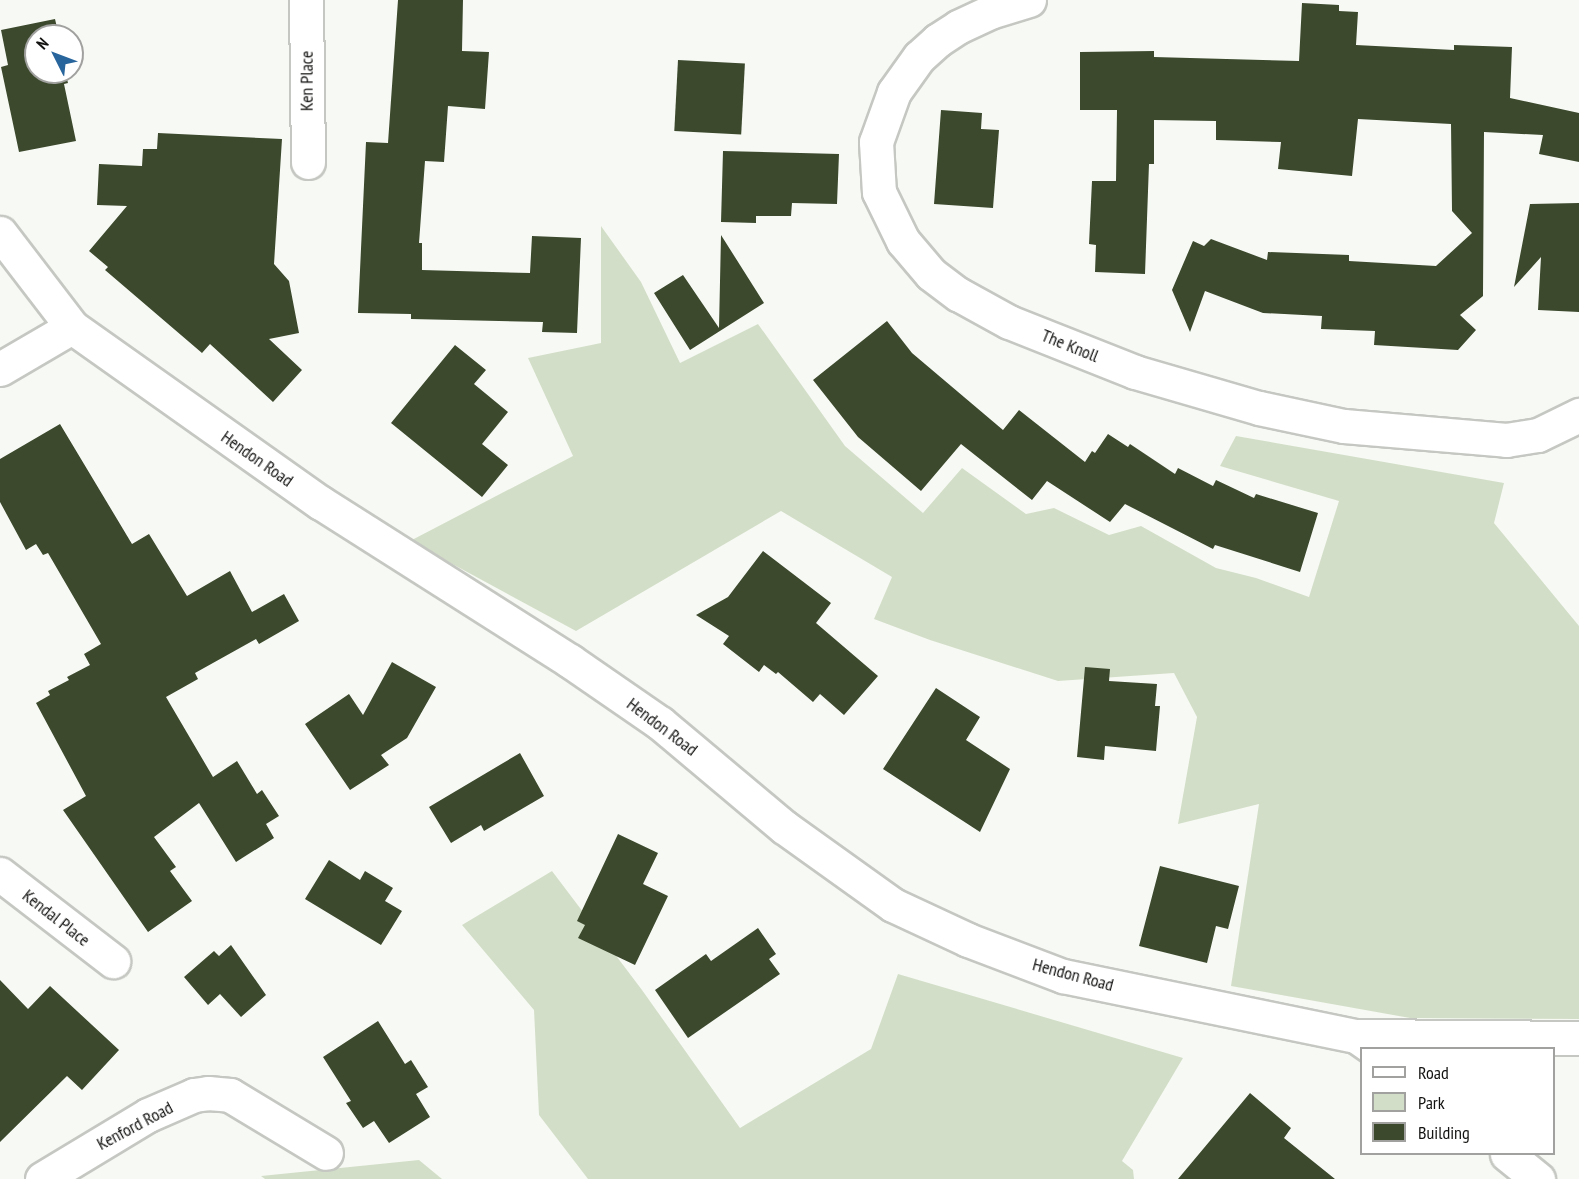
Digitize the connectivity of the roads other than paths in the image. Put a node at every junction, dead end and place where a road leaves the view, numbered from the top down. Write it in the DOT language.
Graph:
graph roads {
  1 [pos="306,0"];
  2 [pos="1029,0"];
  3 [pos="308,162"];
  4 [pos="0,233"];
  5 [pos="72,327"];
  6 [pos="0,369"];
  7 [pos="1579,415"];
  8 [pos="0,874"];
  9 [pos="113,961"];
  10 [pos="1579,1038"];
  11 [pos="1364,1042"];
  12 [pos="326,1153"];
  13 [pos="1508,1155"];
  14 [pos="42,1179"];
  15 [pos="1538,1179"];
  1 -- 3 [label="street, Ken Place"];
  2 -- 7 [label="street, The Knoll"];
  4 -- 5 [label="street, Hendon Road"];
  5 -- 6 [label="street"];
  5 -- 11 [label="street, Hendon Road"];
  8 -- 9 [label="street, Kendal Place"];
  10 -- 11 [label="street, Hendon Road"];
  12 -- 14 [label="street, Kenford Road"];
  13 -- 15 [label="street"];
}
